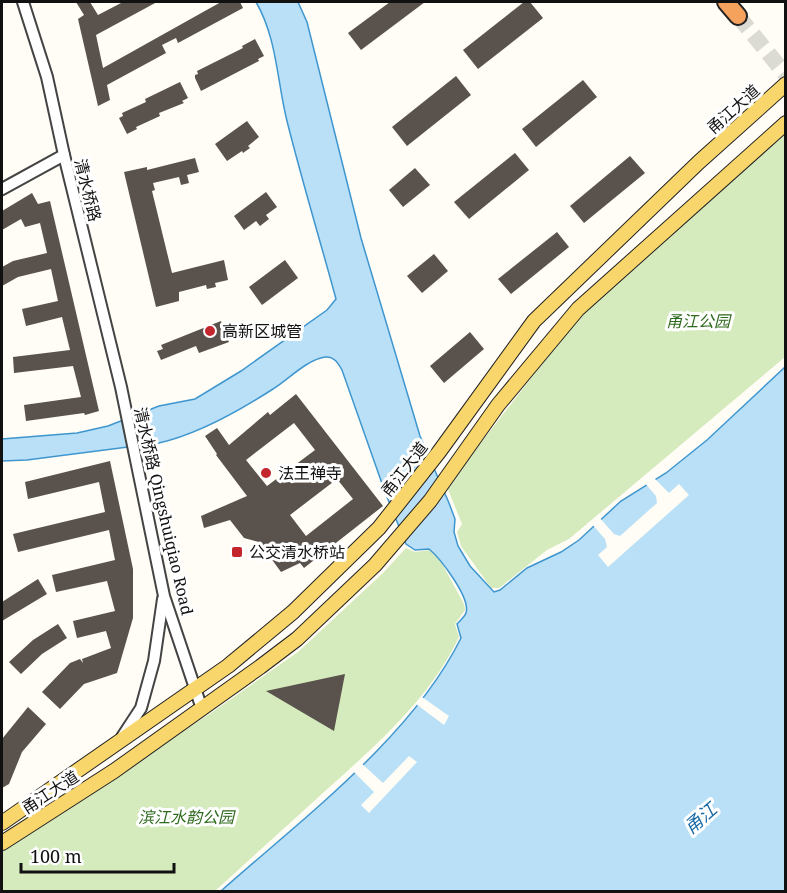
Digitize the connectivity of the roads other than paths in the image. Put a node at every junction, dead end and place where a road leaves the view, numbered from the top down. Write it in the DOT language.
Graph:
graph roads {
  1 [pos="23,2"];
  2 [pos="726,2"];
  3 [pos="738,16"];
  4 [pos="786,84"];
  5 [pos="786,123"];
  6 [pos="64,155"];
  7 [pos="2,189"];
  8 [pos="121,387"];
  9 [pos="164,596"];
  10 [pos="195,689"];
  11 [pos="202,709"];
  12 [pos="117,743"];
  13 [pos="2,823"];
  14 [pos="2,843"];
  1 -- 6 [label="street, 清水桥路"];
  2 -- 3 [label="highway"];
  4 -- 10 [label="main road, 甬江大道"];
  5 -- 11 [label="main road, 甬江大道"];
  6 -- 7 [label="street"];
  6 -- 8 [label="street, 清水桥路"];
  8 -- 9 [label="street, 清水桥路 Qingshuiqiao Road"];
  9 -- 10 [label="street, 清水桥路 Qingshuiqiao Road"];
  9 -- 12 [label="street"];
  10 -- 11 [label="street, 清水桥路 Qingshuiqiao Road"];
  10 -- 12 [label="main road, 甬江大道"];
  11 -- 14 [label="main road, 甬江大道"];
  12 -- 13 [label="main road, 甬江大道"];
}
